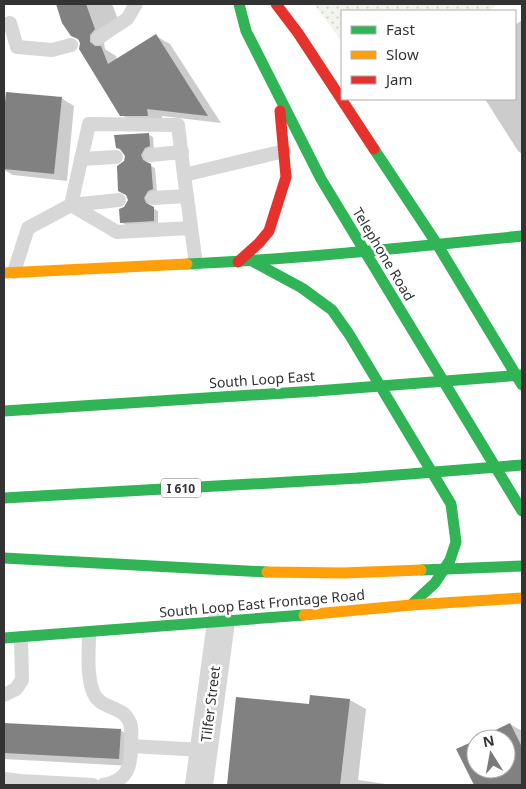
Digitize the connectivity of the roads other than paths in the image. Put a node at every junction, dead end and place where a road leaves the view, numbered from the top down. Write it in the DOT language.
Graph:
graph roads {
  1 [pos="136,4"];
  2 [pos="238,4"];
  3 [pos="276,4"];
  4 [pos="4,25"];
  5 [pos="98,38"];
  6 [pos="71,45"];
  7 [pos="277,92"];
  8 [pos="341,98"];
  9 [pos="343,100"];
  10 [pos="284,151"];
  11 [pos="182,152"];
  12 [pos="150,155"];
  13 [pos="116,157"];
  14 [pos="81,159"];
  15 [pos="184,175"];
  16 [pos="187,196"];
  17 [pos="153,198"];
  18 [pos="119,200"];
  19 [pos="71,205"];
  20 [pos="191,228"];
  21 [pos="522,236"];
  22 [pos="437,244"];
  23 [pos="366,252"];
  24 [pos="252,261"];
  25 [pos="238,262"];
  26 [pos="196,264"];
  27 [pos="9,272"];
  28 [pos="522,375"];
  29 [pos="522,385"];
  30 [pos="4,411"];
  31 [pos="522,465"];
  32 [pos="4,498"];
  33 [pos="522,511"];
  34 [pos="4,558"];
  35 [pos="522,566"];
  36 [pos="522,598"];
  37 [pos="411,605"];
  38 [pos="221,622"];
  39 [pos="89,633"];
  40 [pos="4,638"];
  41 [pos="21,638"];
  42 [pos="4,695"];
  43 [pos="131,746"];
  44 [pos="204,750"];
  45 [pos="4,779"];
  46 [pos="93,785"];
  47 [pos="103,785"];
  48 [pos="199,785"];
  1 -- 5 [label="lane"];
  2 -- 7 [label="main road, Telephone Road"];
  3 -- 8 [label="main road"];
  4 -- 6 [label="lane"];
  7 -- 10 [label="main road"];
  7 -- 23 [label="main road, Telephone Road"];
  9 -- 22 [label="main road"];
  10 -- 15 [label="lane"];
  10 -- 25 [label="main road"];
  11 -- 12 [label="lane"];
  11 -- 14 [label="lane"];
  11 -- 15 [label="lane"];
  13 -- 14 [label="lane"];
  14 -- 19 [label="lane"];
  15 -- 16 [label="lane"];
  16 -- 17 [label="lane"];
  16 -- 20 [label="lane"];
  18 -- 19 [label="lane"];
  19 -- 20 [label="lane"];
  19 -- 27 [label="lane"];
  20 -- 26 [label="lane"];
  21 -- 22 [label="main road"];
  22 -- 23 [label="main road"];
  22 -- 29 [label="main road"];
  23 -- 24 [label="main road"];
  23 -- 33 [label="main road, Telephone Road"];
  24 -- 25 [label="main road"];
  24 -- 37 [label="main road"];
  25 -- 26 [label="main road"];
  26 -- 27 [label="main road"];
  28 -- 30 [label="main road, South Loop East, bridge"];
  31 -- 32 [label="main road, I 610, bridge"];
  34 -- 35 [label="main road, bridge"];
  36 -- 37 [label="main road, South Loop East Frontage Road"];
  37 -- 38 [label="main road, South Loop East Frontage Road"];
  38 -- 39 [label="main road, South Loop East Frontage Road"];
  38 -- 44 [label="street, Tilfer Street"];
  39 -- 41 [label="main road, South Loop East Frontage Road"];
  39 -- 43 [label="lane"];
  40 -- 41 [label="main road, South Loop East Frontage Road"];
  41 -- 42 [label="lane"];
  43 -- 44 [label="lane"];
  43 -- 47 [label="lane"];
  44 -- 48 [label="street, Tilfer Street"];
  45 -- 46 [label="lane"];
}
